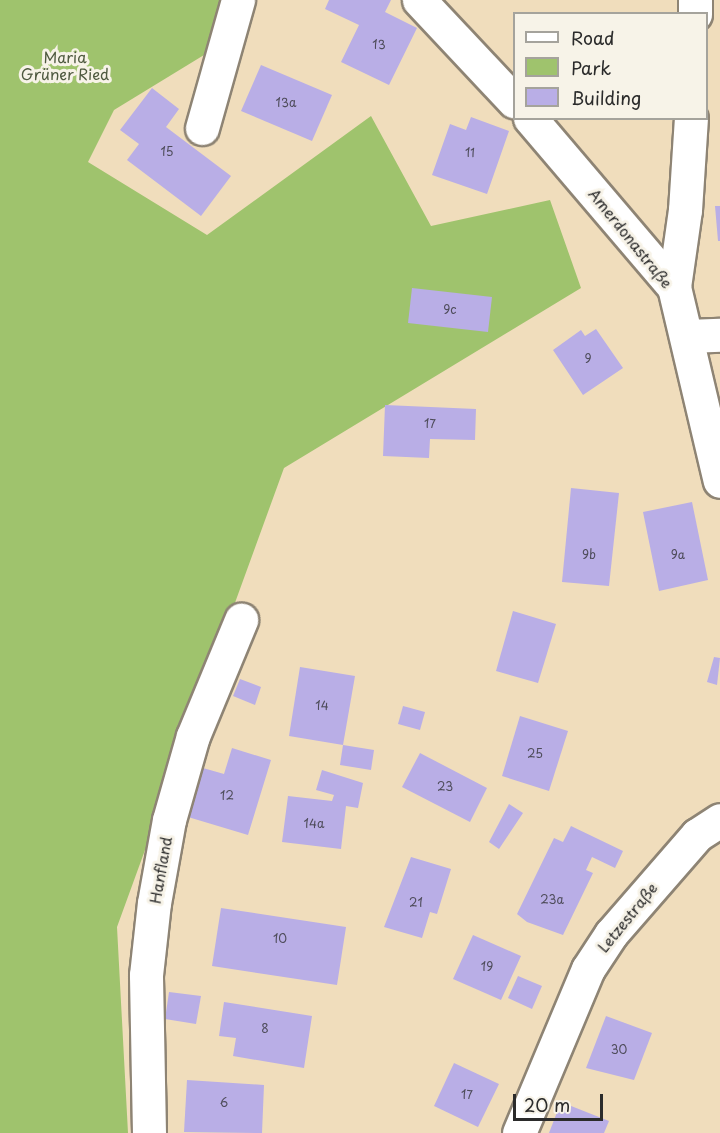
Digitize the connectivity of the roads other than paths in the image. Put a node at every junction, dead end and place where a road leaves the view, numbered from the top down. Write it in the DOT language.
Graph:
graph roads {
  1 [pos="238,0"];
  2 [pos="419,0"];
  3 [pos="513,100"];
  4 [pos="532,120"];
  5 [pos="691,120"];
  6 [pos="202,128"];
  7 [pos="674,287"];
  8 [pos="720,335"];
  9 [pos="687,336"];
  10 [pos="720,481"];
  11 [pos="241,620"];
  12 [pos="720,820"];
  13 [pos="149,1133"];
  14 [pos="519,1133"];
  1 -- 6 [label="street"];
  2 -- 3 [label="street"];
  4 -- 7 [label="street, Amerdonastraße"];
  5 -- 7 [label="street"];
  7 -- 9 [label="street, Amerdonastraße"];
  8 -- 9 [label="street"];
  9 -- 10 [label="street, Amerdonastraße"];
  11 -- 13 [label="street, Hanfland"];
  12 -- 14 [label="street, Letzestraße"];
}
